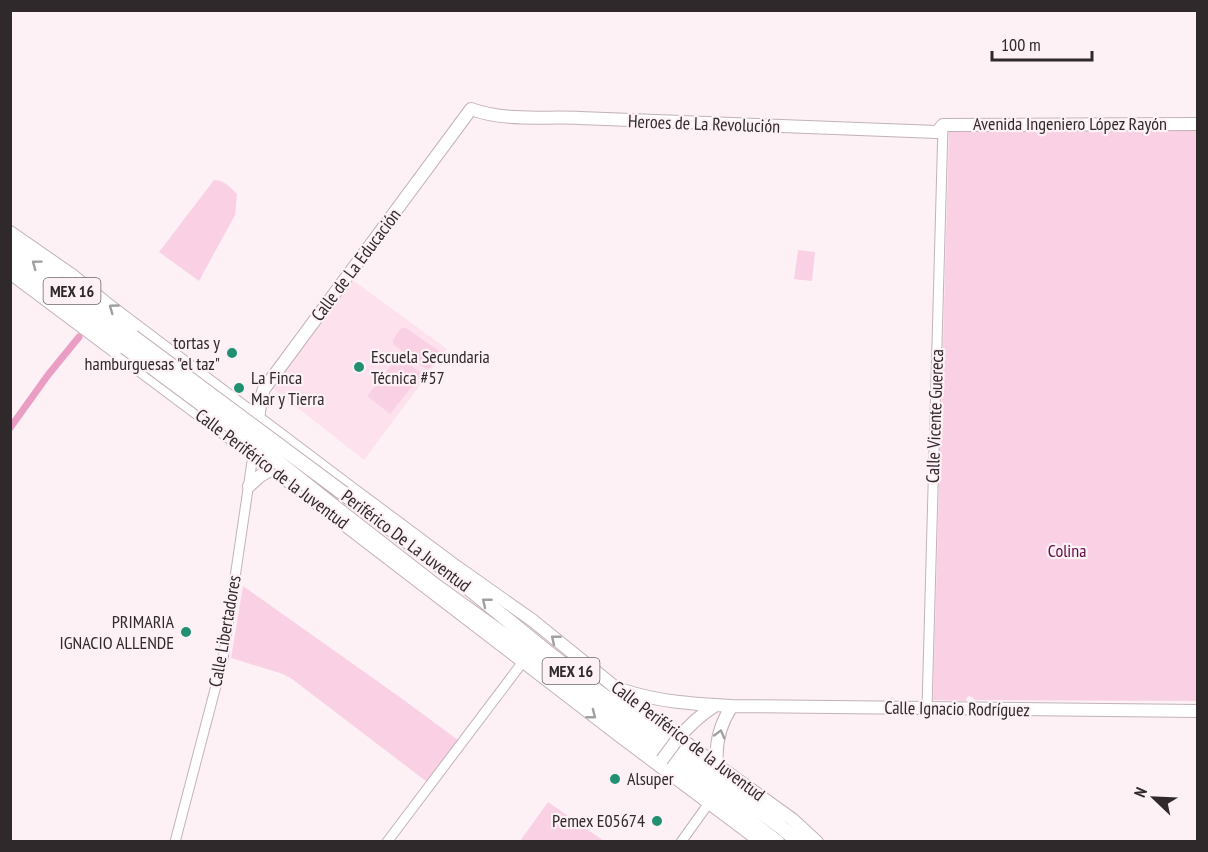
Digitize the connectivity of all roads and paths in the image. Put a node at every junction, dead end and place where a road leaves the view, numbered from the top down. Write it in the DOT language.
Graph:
graph roads {
  1 [pos="465,117"];
  2 [pos="1197,124"];
  3 [pos="943,125"];
  4 [pos="10,232"];
  5 [pos="10,244"];
  6 [pos="11,270"];
  7 [pos="129,342"];
  8 [pos="262,394"];
  9 [pos="241,405"];
  10 [pos="259,418"];
  11 [pos="226,434"];
  12 [pos="288,440"];
  13 [pos="253,454"];
  14 [pos="270,468"];
  15 [pos="249,486"];
  16 [pos="428,546"];
  17 [pos="455,577"];
  18 [pos="437,587"];
  19 [pos="471,621"];
  20 [pos="522,663"];
  21 [pos="616,687"];
  22 [pos="716,705"];
  23 [pos="732,706"];
  24 [pos="927,708"];
  25 [pos="1197,711"];
  26 [pos="678,739"];
  27 [pos="660,762"];
  28 [pos="717,764"];
  29 [pos="709,803"];
  30 [pos="175,842"];
  31 [pos="387,842"];
  32 [pos="681,842"];
  33 [pos="761,842"];
  34 [pos="777,842"];
  35 [pos="799,842"];
  36 [pos="817,842"];
  1 -- 3 [label="main road, Heroes de La Revolución"];
  1 -- 8 [label="main road, Calle de La Educación"];
  2 -- 3 [label="main road, Avenida Ingeniero López Rayón"];
  3 -- 24 [label="street, Calle Vicente Guereca"];
  9 -- 4 [label="main road, Calle Periférico de la Juventud, one-way"];
  7 -- 5 [label="highway, Periférico De La Juventud / MEX 16, one-way"];
  6 -- 7 [label="highway, Periférico De La Juventud / MEX 16"];
  6 -- 11 [label="main road, Calle Periférico de la Juventud"];
  7 -- 17 [label="highway, Periférico De La Juventud / MEX 16, bridge"];
  7 -- 18 [label="highway, Periférico De La Juventud / MEX 16, bridge"];
  8 -- 9 [label="main road"];
  8 -- 10 [label="main road, Calle de La Educación"];
  9 -- 10 [label="main road, Calle Periférico de la Juventud"];
  9 -- 11 [label="main road"];
  10 -- 12 [label="main road, Calle Periférico de la Juventud"];
  10 -- 13 [label="main road, Calle Libertadores"];
  11 -- 13 [label="main road, Calle Periférico de la Juventud"];
  12 -- 14 [label="main road"];
  12 -- 16 [label="main road, Calle Periférico de la Juventud"];
  13 -- 14 [label="main road, Calle Periférico de la Juventud"];
  13 -- 15 [label="street, Calle Libertadores"];
  14 -- 15 [label="main road"];
  14 -- 19 [label="main road, Calle Periférico de la Juventud"];
  15 -- 30 [label="street, Calle Libertadores"];
  16 -- 17 [label="highway"];
  21 -- 16 [label="main road, Calle Periférico de la Juventud, one-way"];
  35 -- 17 [label="highway, Periférico De La Juventud / MEX 16, one-way"];
  18 -- 19 [label="highway"];
  18 -- 34 [label="highway, Periférico De La Juventud / MEX 16"];
  19 -- 20 [label="main road, Calle Periférico de la Juventud"];
  20 -- 27 [label="main road, Calle Periférico de la Juventud, one-way"];
  20 -- 31 [label="street"];
  21 -- 22 [label="main road, Calle Ignacio Rodríguez"];
  21 -- 26 [label="main road, Calle Periférico de la Juventud"];
  22 -- 23 [label="main road, Calle Ignacio Rodríguez"];
  22 -- 26 [label="main road"];
  23 -- 24 [label="main road, Calle Ignacio Rodríguez"];
  28 -- 23 [label="main road, one-way"];
  24 -- 25 [label="main road, Calle Ignacio Rodríguez"];
  26 -- 27 [label="main road, bridge"];
  26 -- 28 [label="main road, Calle Periférico de la Juventud"];
  27 -- 29 [label="main road, Calle Periférico de la Juventud"];
  28 -- 36 [label="main road, Calle Periférico de la Juventud"];
  29 -- 32 [label="street"];
  29 -- 33 [label="main road, Calle Periférico de la Juventud"];
}
